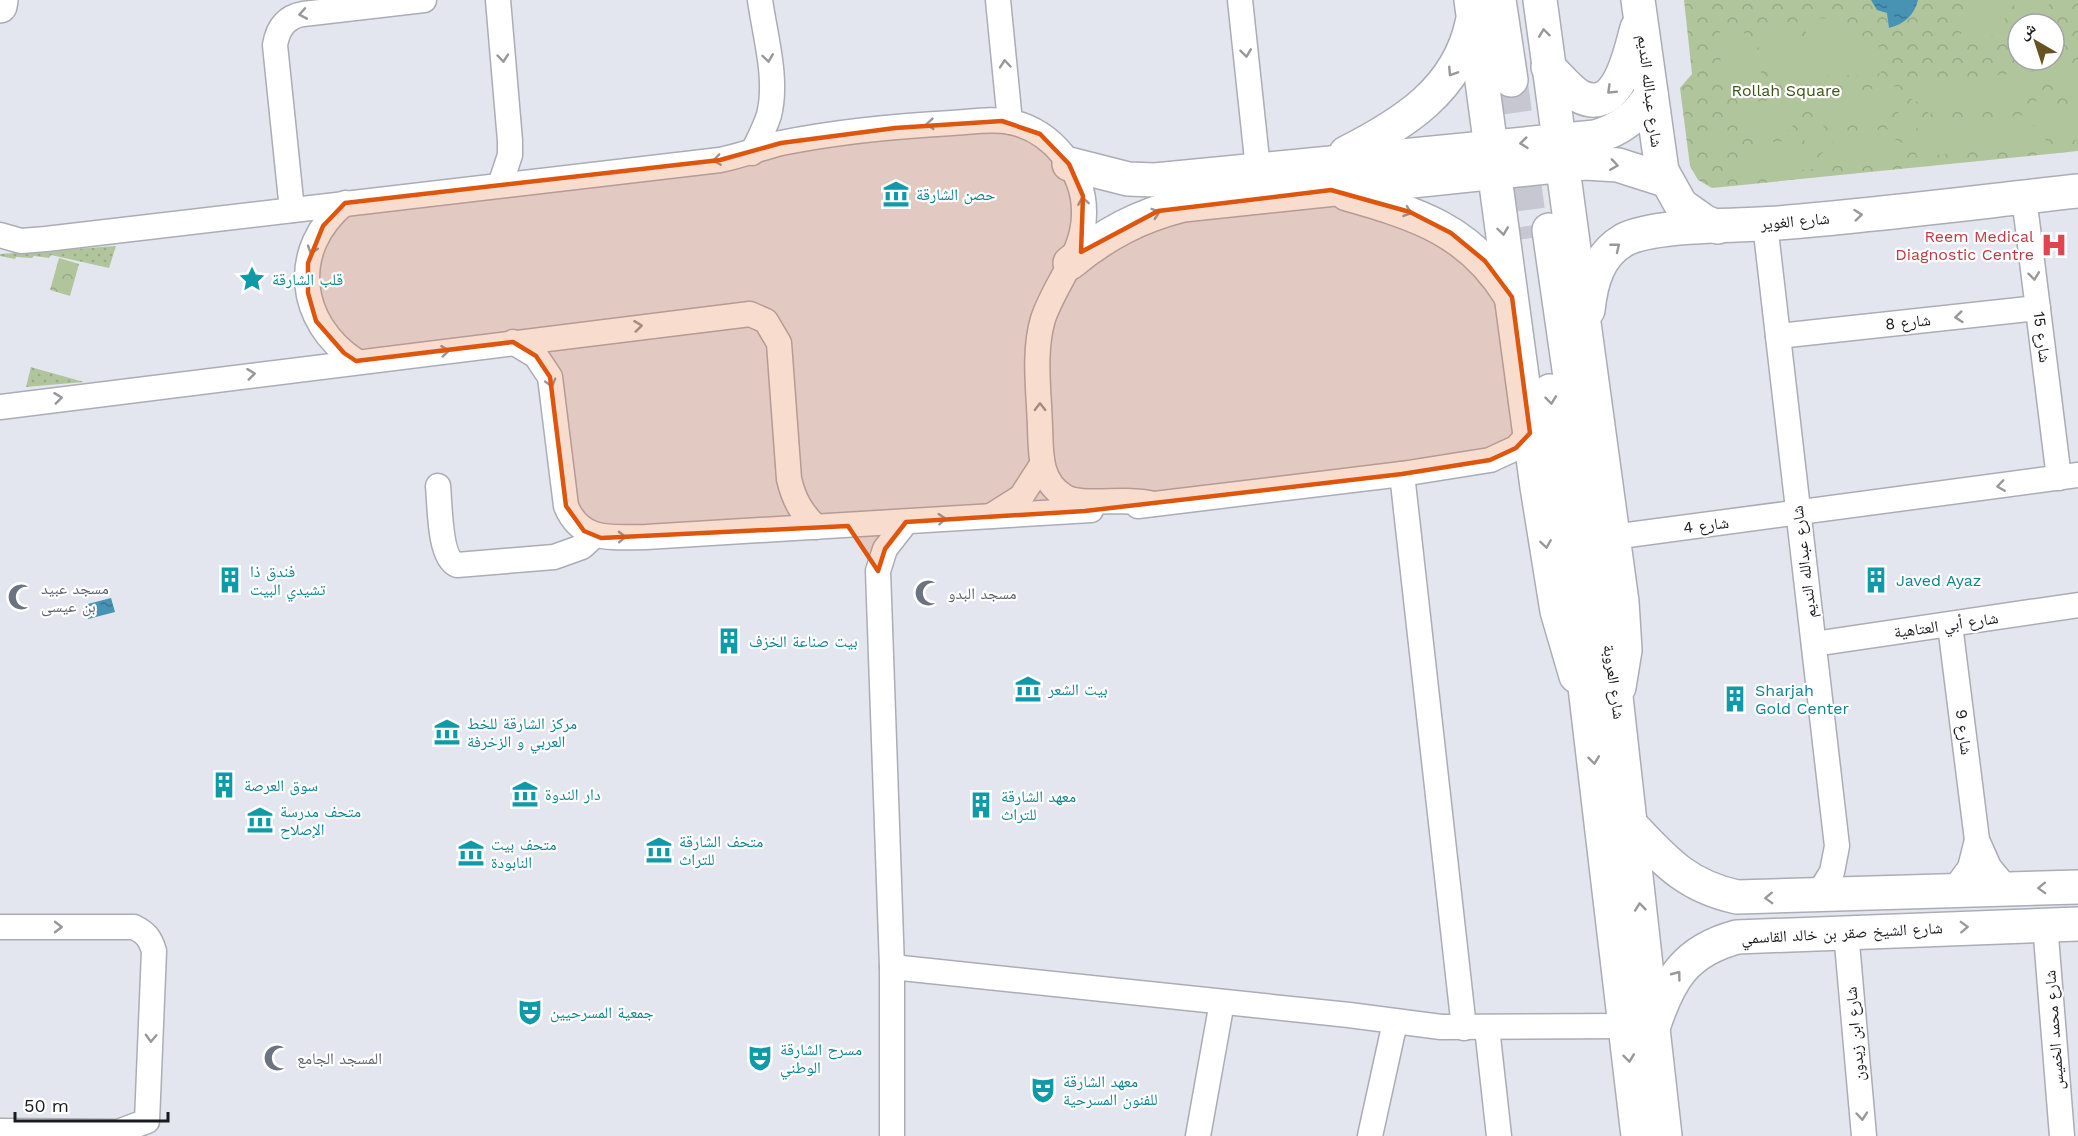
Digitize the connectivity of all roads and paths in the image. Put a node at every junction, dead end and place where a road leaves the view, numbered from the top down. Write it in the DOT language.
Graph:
graph roads {
  1 [pos="1,0"];
  2 [pos="424,0"];
  3 [pos="498,0"];
  4 [pos="760,0"];
  5 [pos="998,0"];
  6 [pos="1240,0"];
  7 [pos="1517,0"];
  8 [pos="1540,0"];
  9 [pos="385,2"];
  10 [pos="0,6"];
  11 [pos="1481,6"];
  12 [pos="1640,9"];
  13 [pos="1529,75"];
  14 [pos="1650,94"];
  15 [pos="1011,122"];
  16 [pos="752,153"];
  17 [pos="1560,153"];
  18 [pos="1493,160"];
  19 [pos="1069,164"];
  20 [pos="1258,169"];
  21 [pos="1330,176"];
  22 [pos="1665,180"];
  23 [pos="500,186"];
  24 [pos="2063,186"];
  25 [pos="2024,197"];
  26 [pos="345,203"];
  27 [pos="292,210"];
  28 [pos="1765,224"];
  29 [pos="1718,227"];
  30 [pos="1540,234"];
  31 [pos="0,235"];
  32 [pos="1070,263"];
  33 [pos="1512,297"];
  34 [pos="2038,308"];
  35 [pos="1778,336"];
  36 [pos="1585,339"];
  37 [pos="513,342"];
  38 [pos="356,361"];
  39 [pos="0,407"];
  40 [pos="1530,433"];
  41 [pos="1490,460"];
  42 [pos="1041,466"];
  43 [pos="1402,474"];
  44 [pos="2069,477"];
  45 [pos="438,486"];
  46 [pos="1536,487"];
  47 [pos="1153,504"];
  48 [pos="1799,514"];
  49 [pos="989,516"];
  50 [pos="906,522"];
  51 [pos="848,526"];
  52 [pos="816,527"];
  53 [pos="594,536"];
  54 [pos="1613,537"];
  55 [pos="878,571"];
  56 [pos="2078,605"];
  57 [pos="1950,625"];
  58 [pos="1814,644"];
  59 [pos="1602,700"];
  60 [pos="1631,825"];
  61 [pos="1977,840"];
  62 [pos="2078,887"];
  63 [pos="2007,890"];
  64 [pos="1953,891"];
  65 [pos="1885,894"];
  66 [pos="1817,896"];
  67 [pos="2045,924"];
  68 [pos="2078,924"];
  69 [pos="0,927"];
  70 [pos="1846,932"];
  71 [pos="892,967"];
  72 [pos="1222,1002"];
  73 [pos="1395,1022"];
  74 [pos="1639,1027"];
  75 [pos="1476,1028"];
  76 [pos="147,1128"];
  77 [pos="2067,1130"];
  78 [pos="0,1131"];
  79 [pos="892,1136"];
  80 [pos="1198,1136"];
  81 [pos="1370,1136"];
  82 [pos="1499,1136"];
  83 [pos="1638,1136"];
  84 [pos="1665,1136"];
  85 [pos="1864,1136"];
  1 -- 10 [label="street"];
  2 -- 9 [label="street"];
  3 -- 23 [label="street, one-way"];
  4 -- 16 [label="street, one-way"];
  15 -- 5 [label="street, one-way"];
  6 -- 20 [label="street, one-way"];
  7 -- 13 [label="street"];
  13 -- 8 [label="street, one-way"];
  9 -- 27 [label="street, one-way"];
  11 -- 13 [label="street"];
  11 -- 18 [label="street"];
  11 -- 21 [label="street, one-way"];
  12 -- 13 [label="street, one-way"];
  12 -- 14 [label="street, شارع عبدالله النديم"];
  13 -- 17 [label="street"];
  14 -- 17 [label="street"];
  14 -- 22 [label="street, شارع عبدالله النديم"];
  15 -- 16 [label="street, one-way"];
  15 -- 19 [label="street"];
  16 -- 23 [label="street, one-way"];
  17 -- 18 [label="street"];
  17 -- 22 [label="street, one-way"];
  17 -- 36 [label="street"];
  18 -- 21 [label="street"];
  18 -- 33 [label="street, one-way"];
  19 -- 20 [label="street"];
  32 -- 19 [label="street, one-way"];
  20 -- 21 [label="street"];
  32 -- 21 [label="street, one-way"];
  21 -- 33 [label="street, one-way"];
  22 -- 29 [label="street, شارع عبدالله النديم"];
  23 -- 26 [label="street"];
  24 -- 25 [label="street, شارع الغوير"];
  28 -- 25 [label="street, شارع الغوير, one-way"];
  25 -- 34 [label="street, شارع 15, one-way"];
  26 -- 27 [label="street"];
  26 -- 38 [label="street, one-way"];
  27 -- 31 [label="street"];
  28 -- 29 [label="street, شارع الغوير"];
  28 -- 35 [label="street, شارع عبدالله النديم"];
  36 -- 29 [label="street, شارع الغوير, one-way"];
  30 -- 59 [label="street, شارع العروبة"];
  42 -- 32 [label="street, one-way"];
  33 -- 40 [label="street"];
  34 -- 35 [label="street, شارع 8, one-way"];
  34 -- 44 [label="street, شارع 15"];
  35 -- 48 [label="street, شارع عبدالله النديم"];
  36 -- 54 [label="street"];
  38 -- 37 [label="street, one-way"];
  37 -- 52 [label="street, one-way"];
  37 -- 53 [label="street, one-way"];
  39 -- 38 [label="street, one-way"];
  40 -- 41 [label="street"];
  40 -- 46 [label="street"];
  41 -- 43 [label="street"];
  41 -- 46 [label="street"];
  42 -- 47 [label="street"];
  42 -- 49 [label="street"];
  43 -- 47 [label="street"];
  43 -- 75 [label="street"];
  44 -- 48 [label="street, شارع 4, one-way"];
  45 -- 53 [label="street"];
  46 -- 59 [label="street, one-way"];
  47 -- 49 [label="street"];
  48 -- 54 [label="street, شارع 4"];
  48 -- 58 [label="street, شارع عبدالله النديم"];
  50 -- 49 [label="street, one-way"];
  50 -- 51 [label="street"];
  50 -- 55 [label="street"];
  51 -- 52 [label="street"];
  51 -- 55 [label="street"];
  53 -- 52 [label="street, one-way"];
  54 -- 59 [label="street"];
  55 -- 71 [label="street"];
  56 -- 57 [label="street, شارع أبي العتاهية"];
  57 -- 58 [label="street, شارع أبي العتاهية"];
  57 -- 61 [label="street, شارع 9"];
  58 -- 66 [label="street, شارع عبدالله النديم"];
  59 -- 60 [label="street, شارع العروبة"];
  59 -- 74 [label="street, شارع العروبة, one-way"];
  66 -- 60 [label="street, one-way"];
  74 -- 60 [label="street, شارع العروبة, one-way"];
  61 -- 63 [label="street, شارع 9"];
  61 -- 64 [label="street, شارع 9"];
  62 -- 63 [label="street, one-way"];
  63 -- 64 [label="street"];
  64 -- 65 [label="street"];
  65 -- 66 [label="street"];
  65 -- 70 [label="street"];
  67 -- 68 [label="street, شارع الشيخ صقر بن خالد القاسمي"];
  70 -- 67 [label="street, شارع الشيخ صقر بن خالد القاسمي, one-way"];
  67 -- 77 [label="street, شارع محمد الخميس"];
  69 -- 76 [label="street, one-way"];
  74 -- 70 [label="street, شارع الشيخ صقر بن خالد القاسمي, one-way"];
  70 -- 85 [label="street, شارع ابن زيدون, one-way"];
  71 -- 72 [label="street"];
  71 -- 79 [label="street"];
  72 -- 73 [label="street"];
  72 -- 80 [label="street"];
  73 -- 75 [label="street"];
  73 -- 81 [label="street"];
  74 -- 75 [label="street"];
  74 -- 83 [label="street, شارع العروبة, one-way"];
  74 -- 84 [label="street, شارع العروبة"];
  75 -- 82 [label="street"];
  76 -- 78 [label="street"];
}
